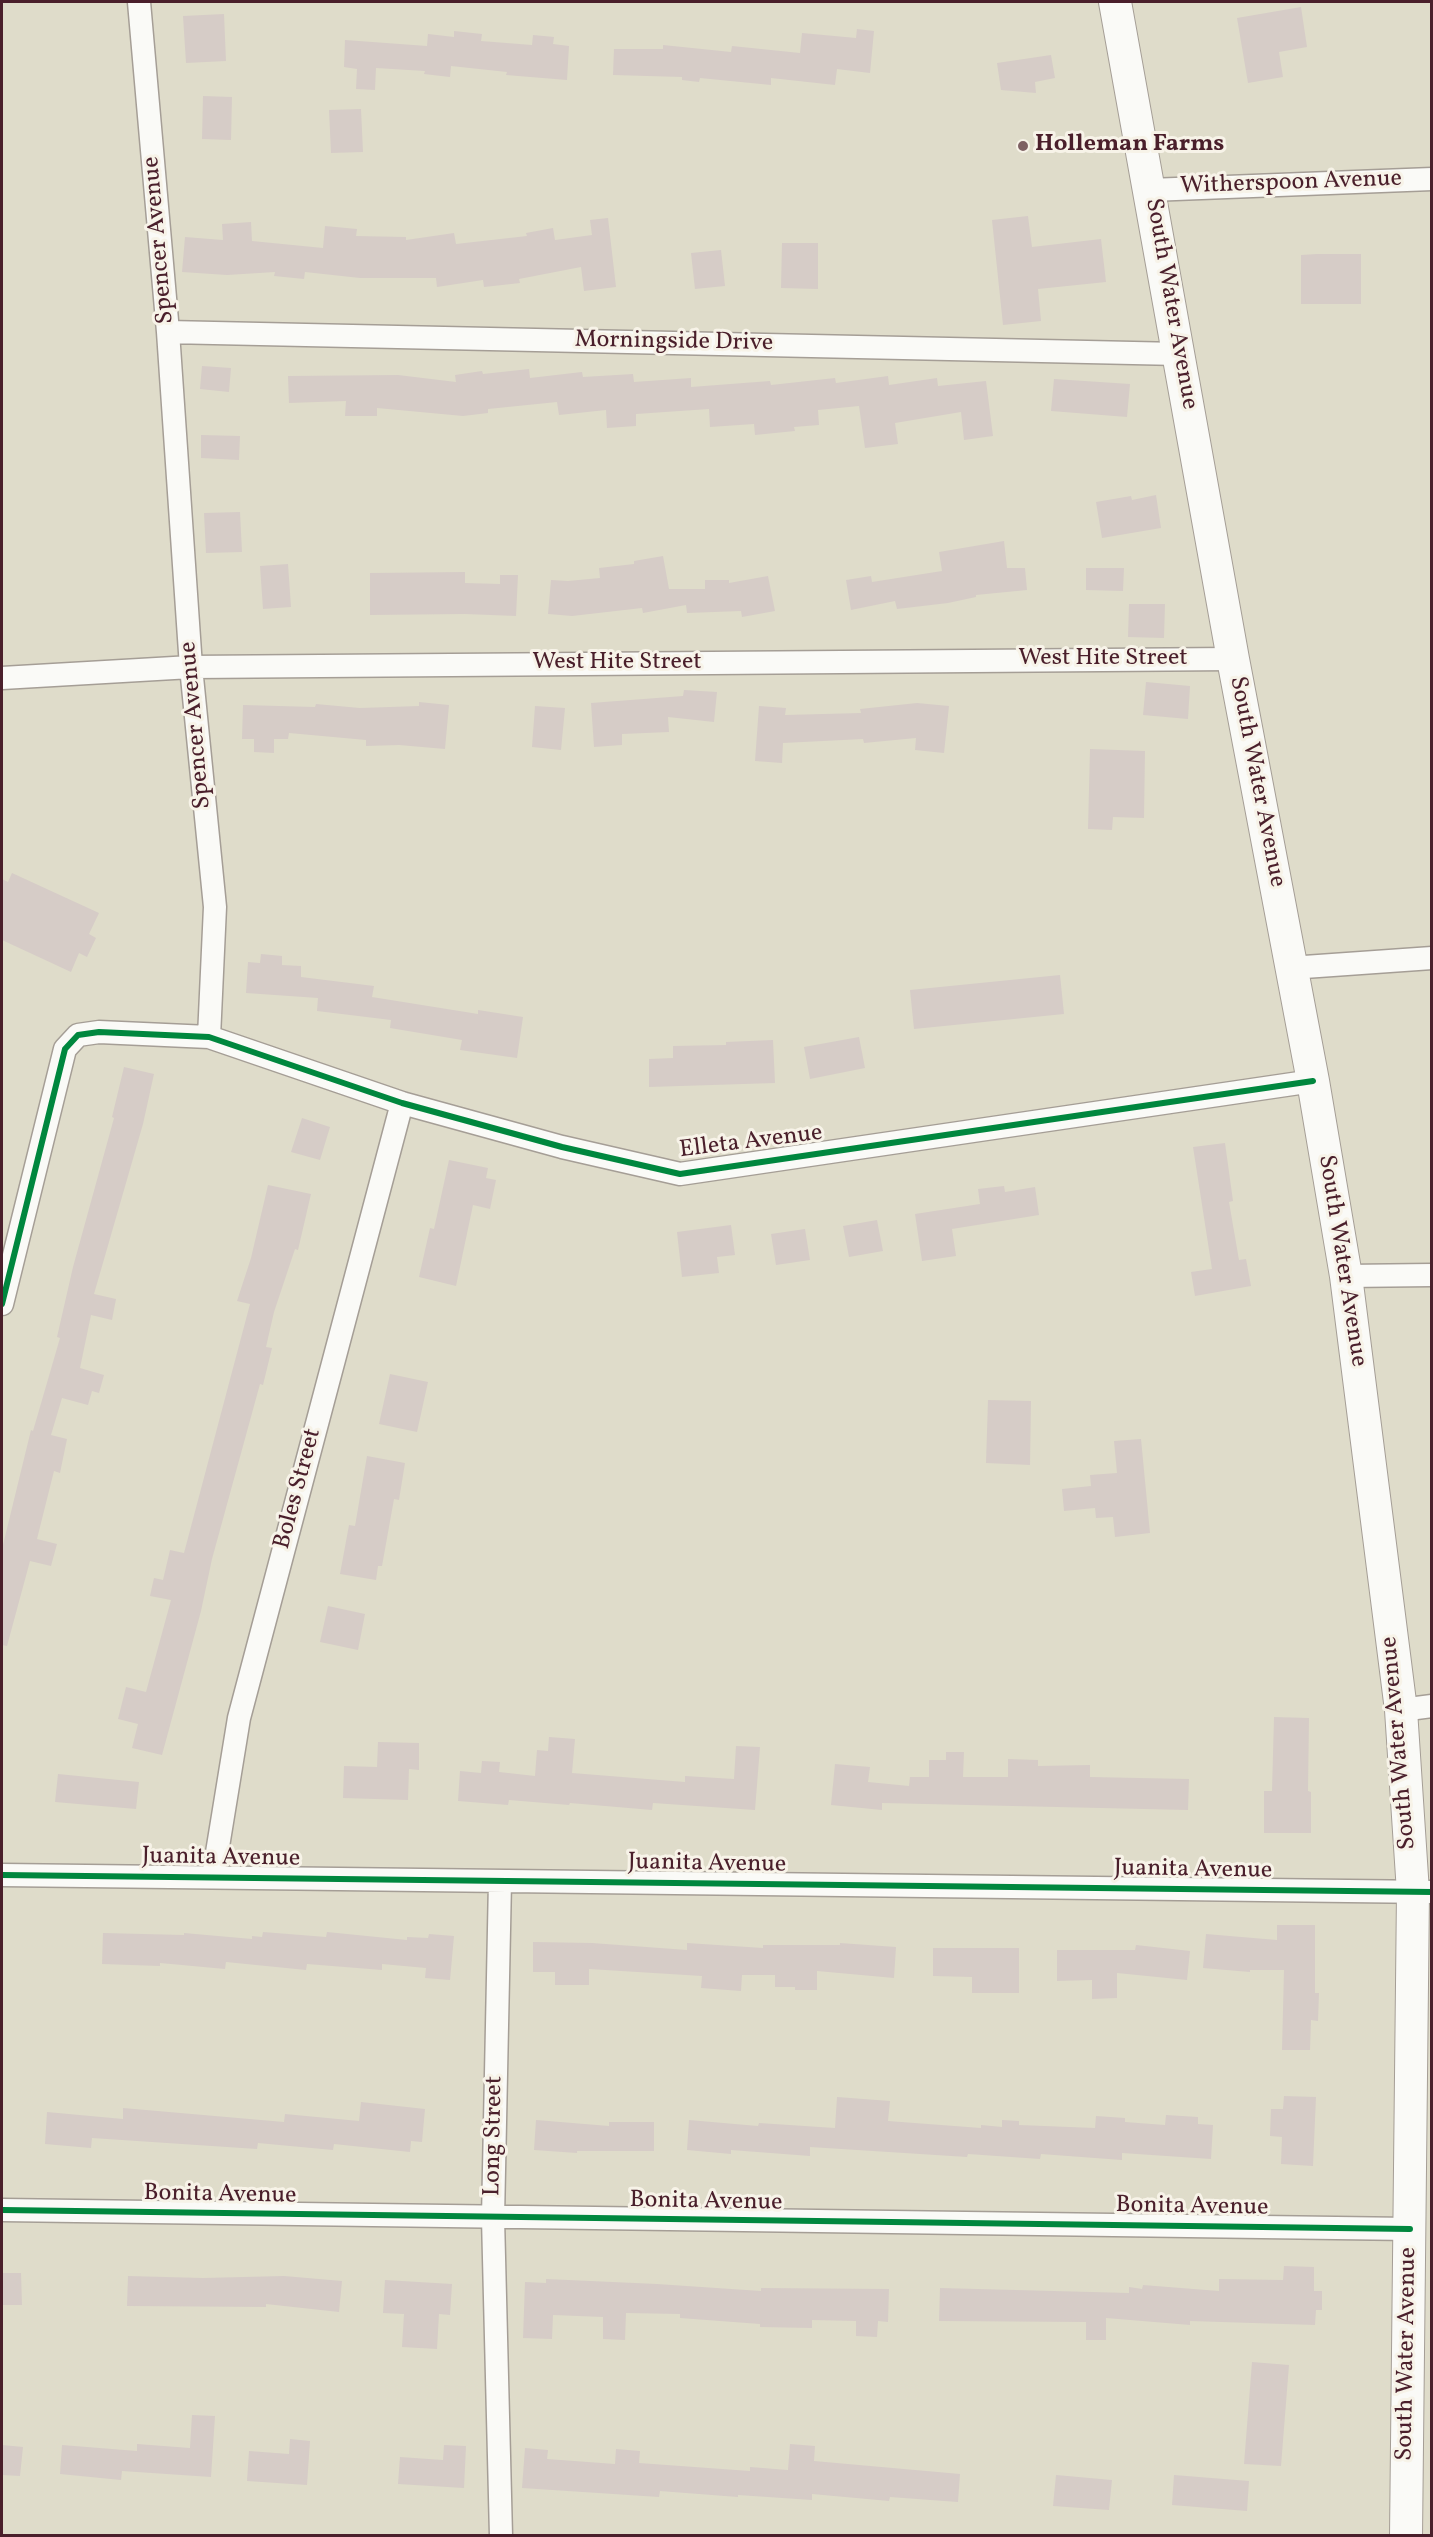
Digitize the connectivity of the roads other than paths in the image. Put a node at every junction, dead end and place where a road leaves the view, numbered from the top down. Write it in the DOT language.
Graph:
graph roads {
  1 [pos="139,2"];
  2 [pos="1115,2"];
  3 [pos="1431,179"];
  4 [pos="1150,190"];
  5 [pos="168,332"];
  6 [pos="1179,354"];
  7 [pos="1233,659"];
  8 [pos="191,667"];
  9 [pos="2,678"];
  10 [pos="1431,958"];
  11 [pos="1290,968"];
  12 [pos="208,1037"];
  13 [pos="1313,1081"];
  14 [pos="402,1103"];
  15 [pos="1431,1275"];
  16 [pos="1346,1276"];
  17 [pos="2,1304"];
  18 [pos="1431,1706"];
  19 [pos="1401,1710"];
  20 [pos="2,1875"];
  21 [pos="213,1877"];
  22 [pos="500,1881"];
  23 [pos="1422,1892"];
  24 [pos="2,2210"];
  25 [pos="493,2218"];
  26 [pos="1410,2229"];
  27 [pos="501,2535"];
  28 [pos="1406,2535"];
  1 -- 5 [label="street, Spencer Avenue"];
  2 -- 4 [label="main road, South Water Avenue"];
  3 -- 4 [label="street, Witherspoon Avenue"];
  4 -- 6 [label="main road, South Water Avenue"];
  5 -- 6 [label="street, Morningside Drive"];
  5 -- 8 [label="street, Spencer Avenue"];
  6 -- 7 [label="main road, South Water Avenue"];
  7 -- 8 [label="street, West Hite Street"];
  7 -- 11 [label="main road, South Water Avenue"];
  8 -- 9 [label="street, West Hite Street"];
  8 -- 12 [label="street, Spencer Avenue"];
  10 -- 11 [label="street"];
  11 -- 13 [label="main road, South Water Avenue"];
  12 -- 14 [label="street, Elleta Avenue"];
  12 -- 17 [label="street"];
  13 -- 14 [label="street, Elleta Avenue"];
  13 -- 16 [label="main road, South Water Avenue"];
  14 -- 21 [label="street, Boles Street"];
  15 -- 16 [label="street"];
  16 -- 19 [label="main road, South Water Avenue"];
  18 -- 19 [label="street"];
  19 -- 23 [label="main road, South Water Avenue"];
  20 -- 21 [label="street, Juanita Avenue"];
  21 -- 22 [label="street, Juanita Avenue"];
  22 -- 23 [label="street, Juanita Avenue"];
  22 -- 25 [label="street, Long Street"];
  23 -- 26 [label="main road, South Water Avenue"];
  24 -- 25 [label="street, Bonita Avenue"];
  25 -- 26 [label="street, Bonita Avenue"];
  25 -- 27 [label="street, Long Street"];
  26 -- 28 [label="main road, South Water Avenue"];
}
